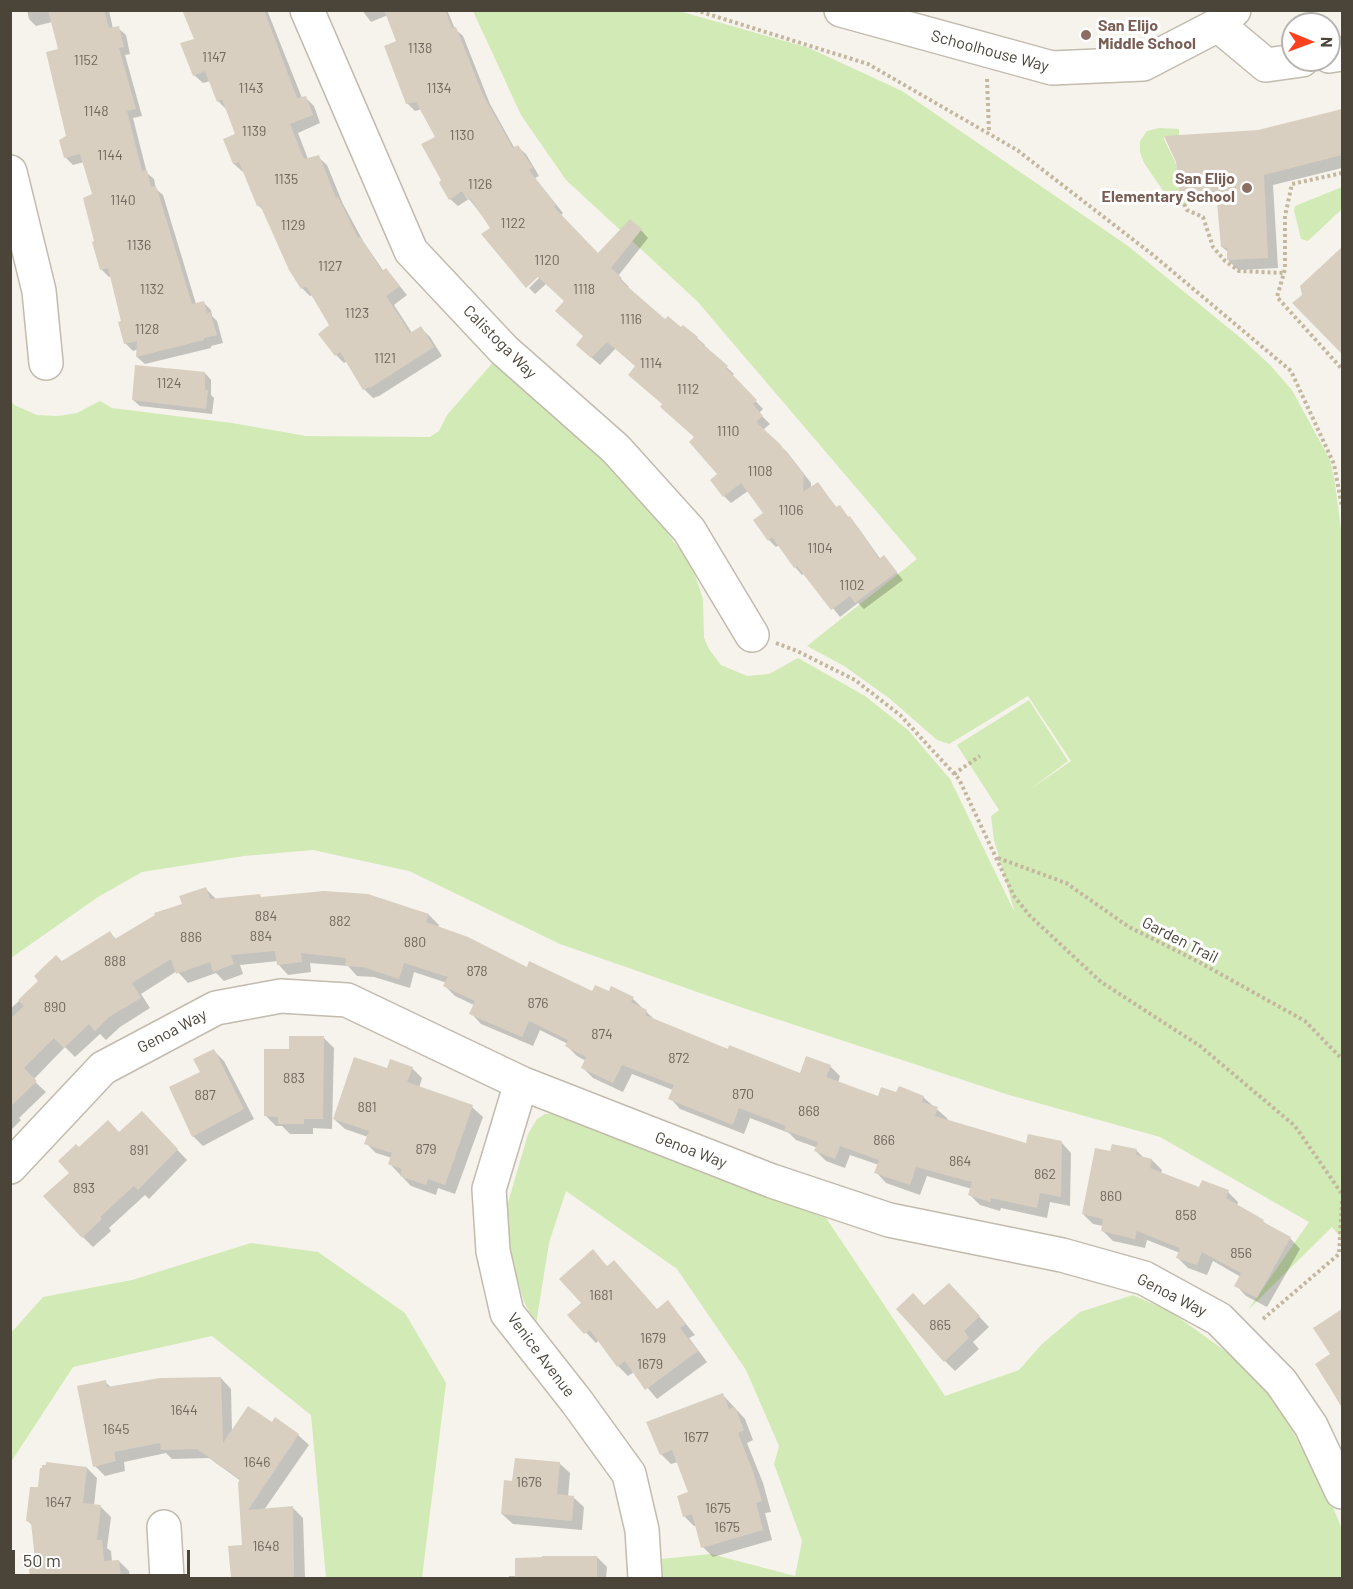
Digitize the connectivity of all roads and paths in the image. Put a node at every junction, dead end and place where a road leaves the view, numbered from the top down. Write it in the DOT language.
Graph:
graph roads {
  1 [pos="307,10"];
  2 [pos="695,10"];
  3 [pos="841,10"];
  4 [pos="1226,18"];
  5 [pos="988,51"];
  6 [pos="1281,63"];
  7 [pos="989,132"];
  8 [pos="10,172"];
  9 [pos="1342,172"];
  10 [pos="1184,204"];
  11 [pos="1284,273"];
  12 [pos="46,363"];
  13 [pos="1342,369"];
  14 [pos="1342,507"];
  15 [pos="753,635"];
  16 [pos="797,651"];
  17 [pos="980,756"];
  18 [pos="954,774"];
  19 [pos="997,858"];
  20 [pos="1342,1059"];
  21 [pos="521,1083"];
  22 [pos="10,1167"];
  23 [pos="1342,1194"];
  24 [pos="1342,1201"];
  25 [pos="1263,1319"];
  26 [pos="1342,1492"];
  27 [pos="164,1527"];
  28 [pos="167,1578"];
  29 [pos="645,1578"];
  1 -- 15 [label="street, Calistoga Way"];
  2 -- 7 [label="path"];
  3 -- 5 [label="street, Schoolhouse Way"];
  4 -- 5 [label="street, Schoolhouse Way"];
  4 -- 6 [label="street"];
  5 -- 7 [label="path"];
  7 -- 14 [label="path"];
  8 -- 12 [label="street"];
  9 -- 11 [label="path"];
  10 -- 11 [label="path"];
  11 -- 13 [label="path"];
  16 -- 18 [label="path"];
  17 -- 18 [label="path"];
  18 -- 19 [label="path"];
  19 -- 20 [label="path, Garden Trail"];
  19 -- 23 [label="path"];
  21 -- 22 [label="street, Genoa Way"];
  21 -- 26 [label="street, Genoa Way"];
  21 -- 29 [label="street, Venice Avenue"];
  24 -- 25 [label="path"];
  27 -- 28 [label="street"];
}
